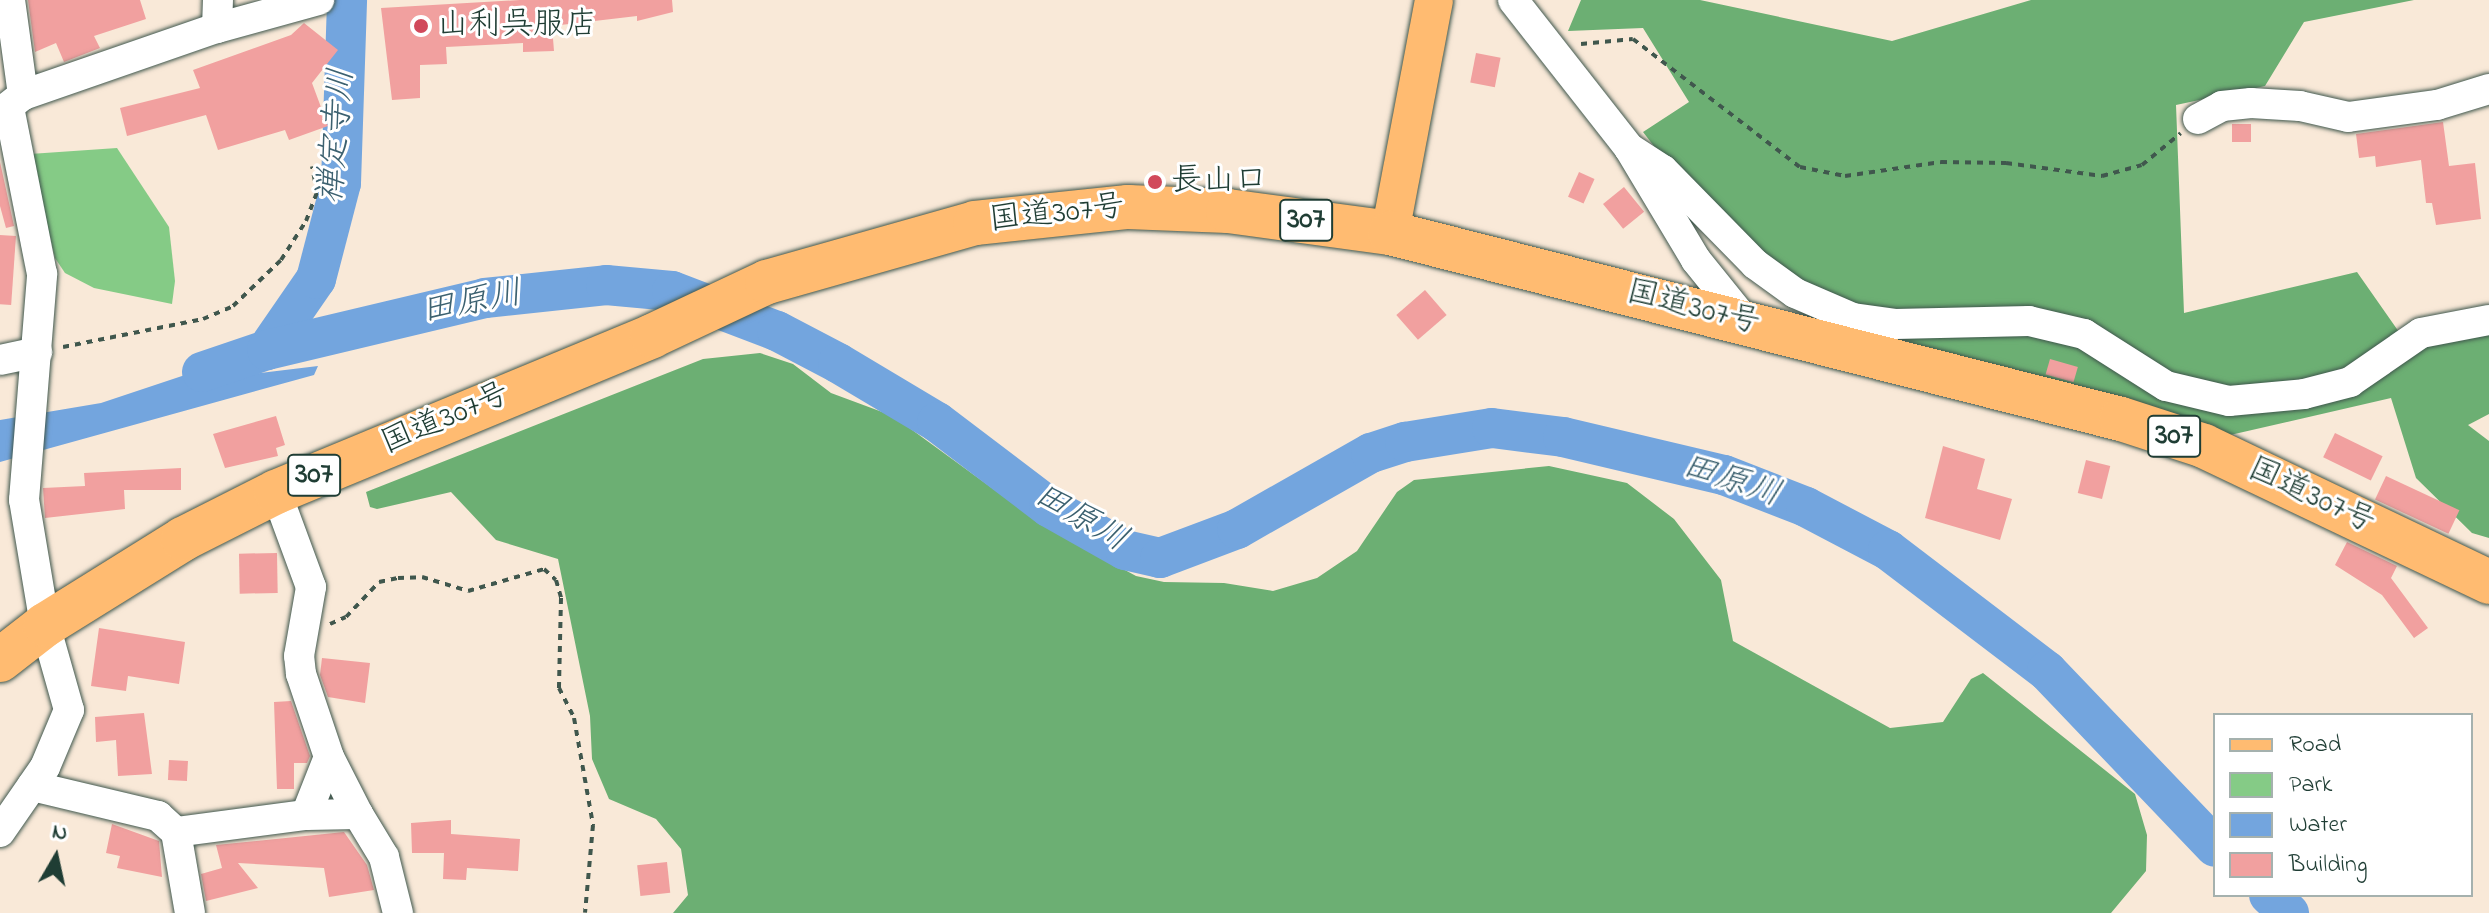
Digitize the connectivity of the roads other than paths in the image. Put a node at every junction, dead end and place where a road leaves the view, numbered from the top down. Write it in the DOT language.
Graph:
graph roads {
  1 [pos="10,0"];
  2 [pos="319,0"];
  3 [pos="1434,0"];
  4 [pos="1513,0"];
  5 [pos="217,14"];
  6 [pos="2489,89"];
  7 [pos="11,105"];
  8 [pos="2198,119"];
  9 [pos="1629,148"];
  10 [pos="1390,233"];
  11 [pos="2489,320"];
  12 [pos="1746,322"];
  13 [pos="36,355"];
  14 [pos="0,360"];
  15 [pos="276,492"];
  16 [pos="2489,582"];
  17 [pos="45,625"];
  18 [pos="0,660"];
  19 [pos="329,757"];
  20 [pos="32,786"];
  21 [pos="358,814"];
  22 [pos="306,815"];
  23 [pos="0,832"];
  24 [pos="176,832"];
  25 [pos="190,913"];
  26 [pos="398,913"];
  1 -- 7 [label="street"];
  2 -- 5 [label="street"];
  3 -- 10 [label="main road"];
  4 -- 9 [label="street"];
  5 -- 7 [label="street"];
  6 -- 8 [label="street"];
  7 -- 13 [label="street"];
  9 -- 11 [label="street"];
  9 -- 12 [label="street"];
  10 -- 12 [label="highway, 国道307号 / 307"];
  10 -- 15 [label="highway, 国道307号 / 307"];
  12 -- 16 [label="highway, 国道307号 / 307"];
  13 -- 14 [label="street"];
  13 -- 17 [label="street"];
  15 -- 17 [label="highway, 国道307号 / 307"];
  15 -- 19 [label="street"];
  17 -- 18 [label="highway, 国道307号 / 307"];
  17 -- 20 [label="street"];
  19 -- 21 [label="street"];
  19 -- 22 [label="street"];
  20 -- 23 [label="street"];
  20 -- 24 [label="street"];
  21 -- 22 [label="street"];
  21 -- 26 [label="street"];
  22 -- 24 [label="street"];
  24 -- 25 [label="street"];
}
